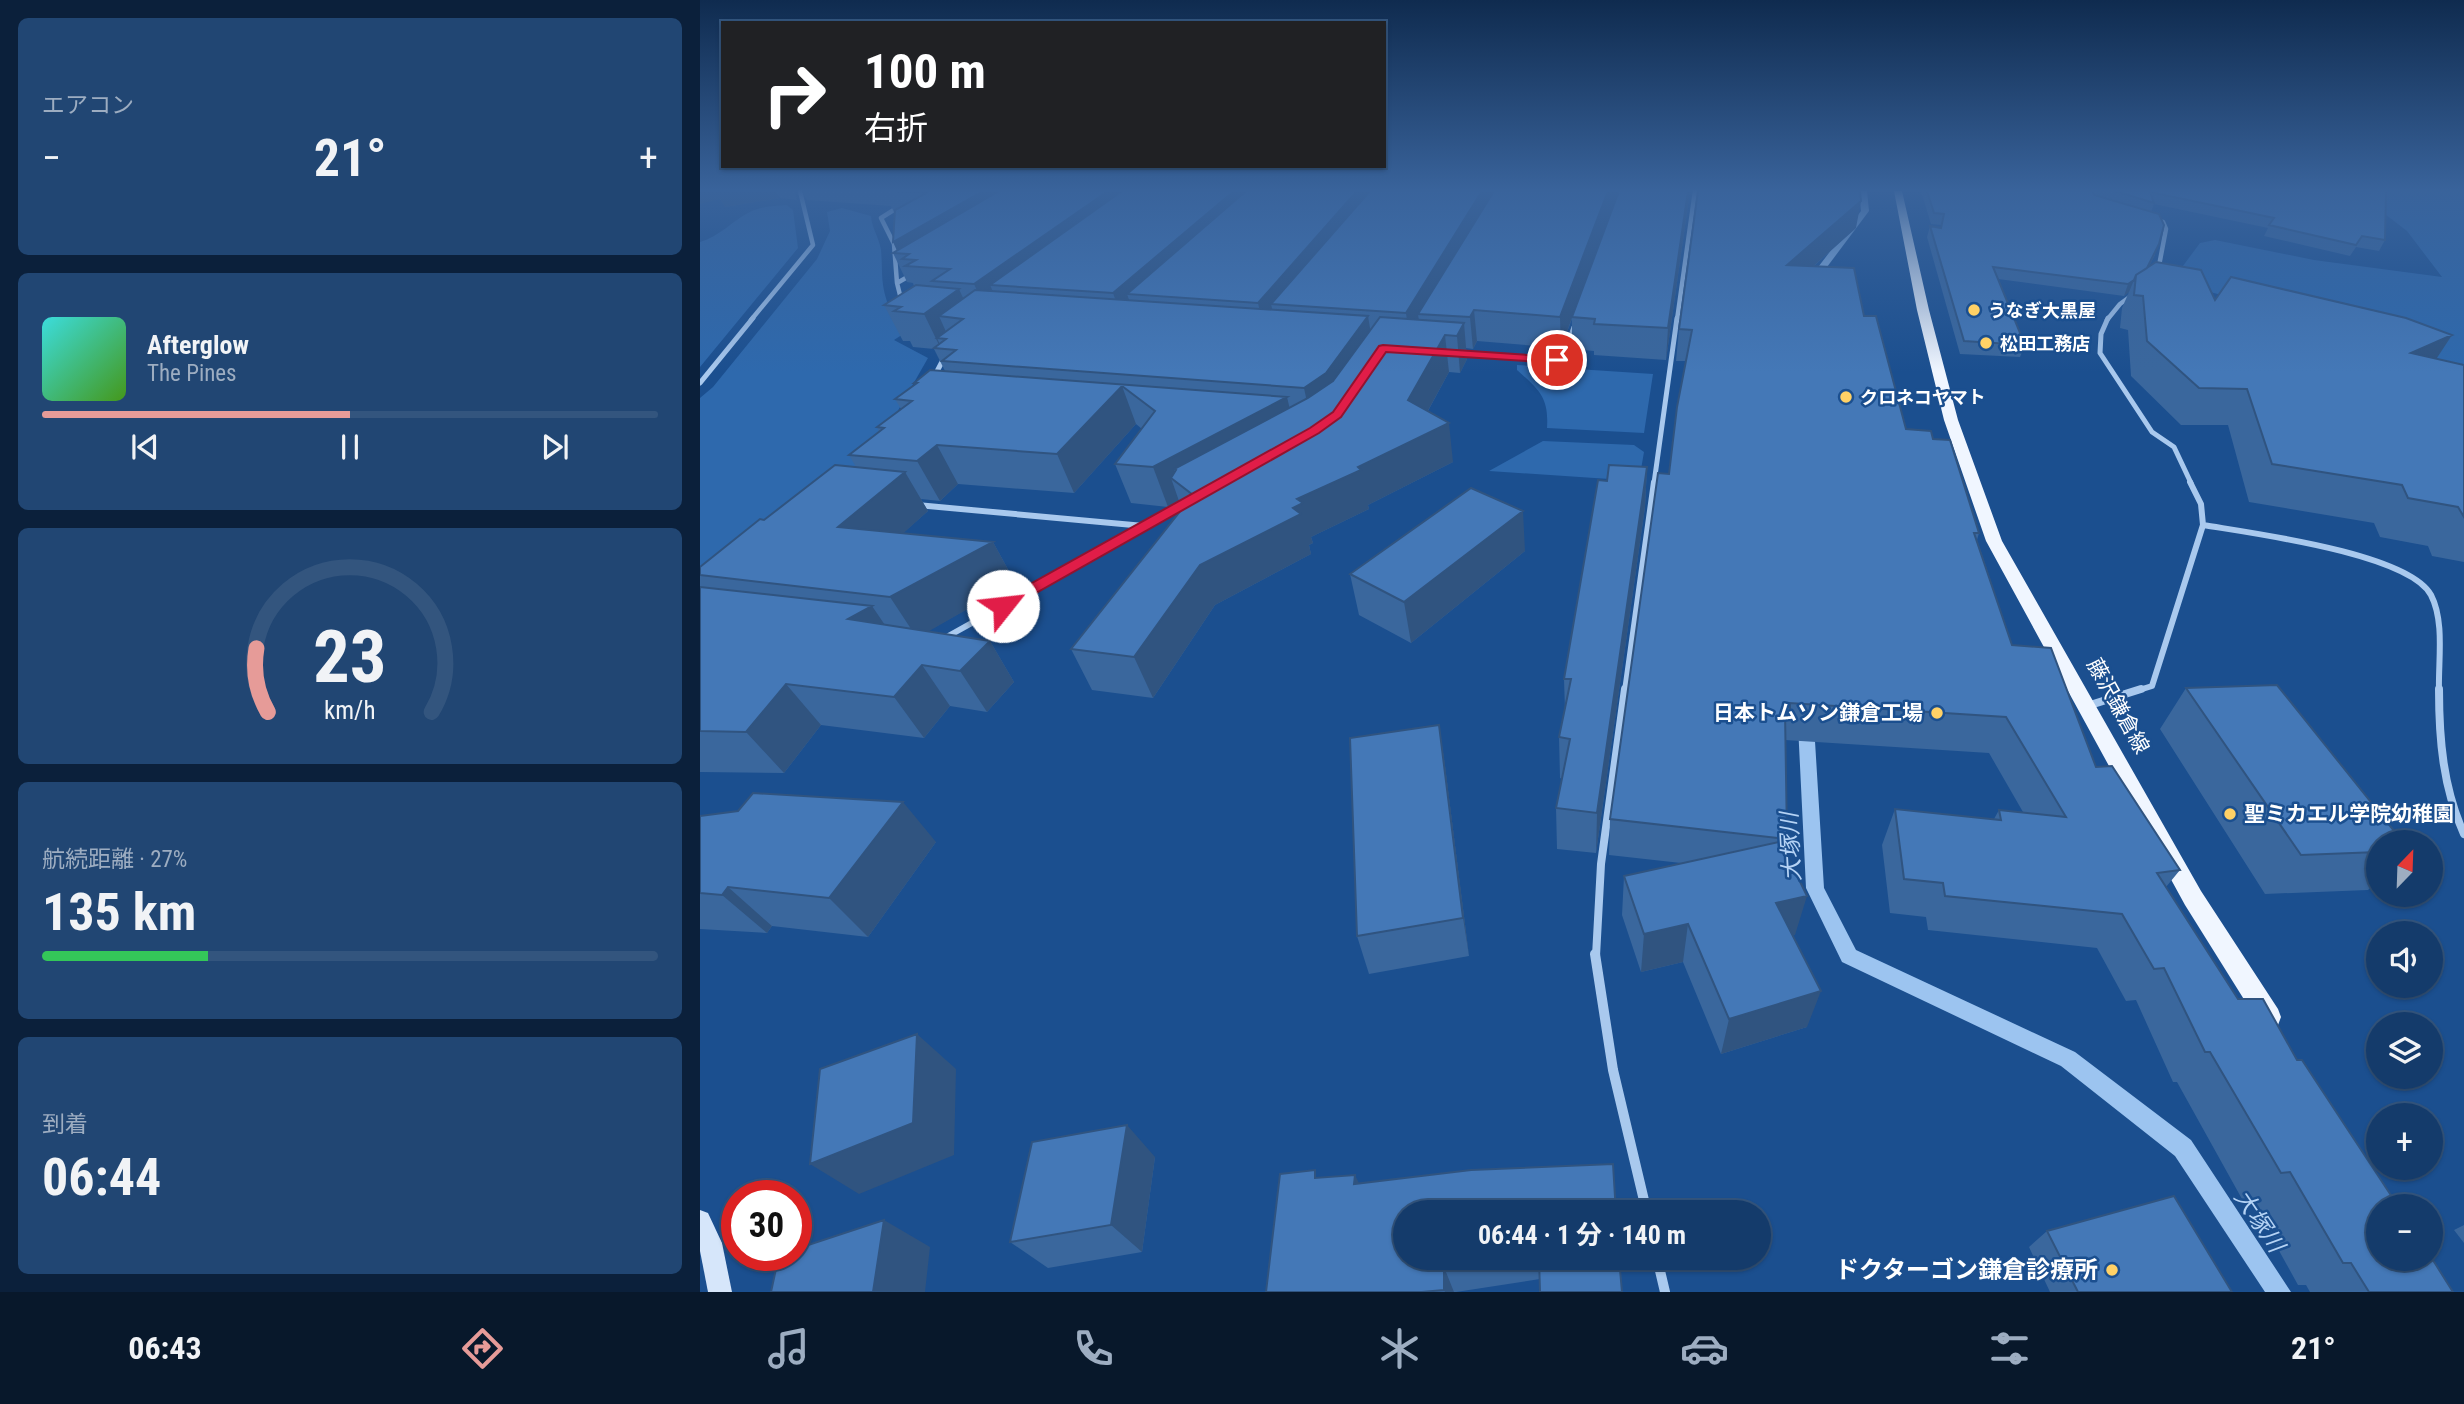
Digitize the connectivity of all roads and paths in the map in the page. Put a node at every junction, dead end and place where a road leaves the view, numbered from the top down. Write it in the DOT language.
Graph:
graph roads {
  1 [pos="808,251"];
  2 [pos="895,251"];
  3 [pos="1687,251"];
  4 [pos="1911,251"];
  5 [pos="2163,251"];
  6 [pos="916,272"];
  7 [pos="2154,280"];
  8 [pos="897,283"];
  9 [pos="2144,287"];
  10 [pos="904,306"];
  11 [pos="1577,320"];
  12 [pos="947,352"];
  13 [pos="1453,353"];
  14 [pos="700,383"];
  15 [pos="928,388"];
  16 [pos="1193,499"];
  17 [pos="903,503"];
  18 [pos="2203,525"];
  19 [pos="1144,527"];
  20 [pos="932,645"];
  21 [pos="2086,706"];
  22 [pos="2464,834"];
  23 [pos="2280,1035"];
  24 [pos="1644,1200"];
  25 [pos="700,1221"];
  26 [pos="1660,1270"];
  27 [pos="720,1292"];
  28 [pos="1665,1292"];
  1 -- 14 [label="street"];
  2 -- 8 [label="street"];
  3 -- 24 [label="street"];
  4 -- 21 [label="main road, 藤沢鎌倉線"];
  5 -- 7 [label="street"];
  6 -- 8 [label="street"];
  8 -- 10 [label="street"];
  9 -- 18 [label="street"];
  11 -- 13 [label="street"];
  12 -- 15 [label="street"];
  16 -- 19 [label="street"];
  17 -- 19 [label="street"];
  18 -- 21 [label="street"];
  18 -- 22 [label="street"];
  19 -- 20 [label="street"];
  21 -- 23 [label="main road, 藤沢鎌倉線"];
  25 -- 27 [label="street"];
  26 -- 28 [label="street"];
}
